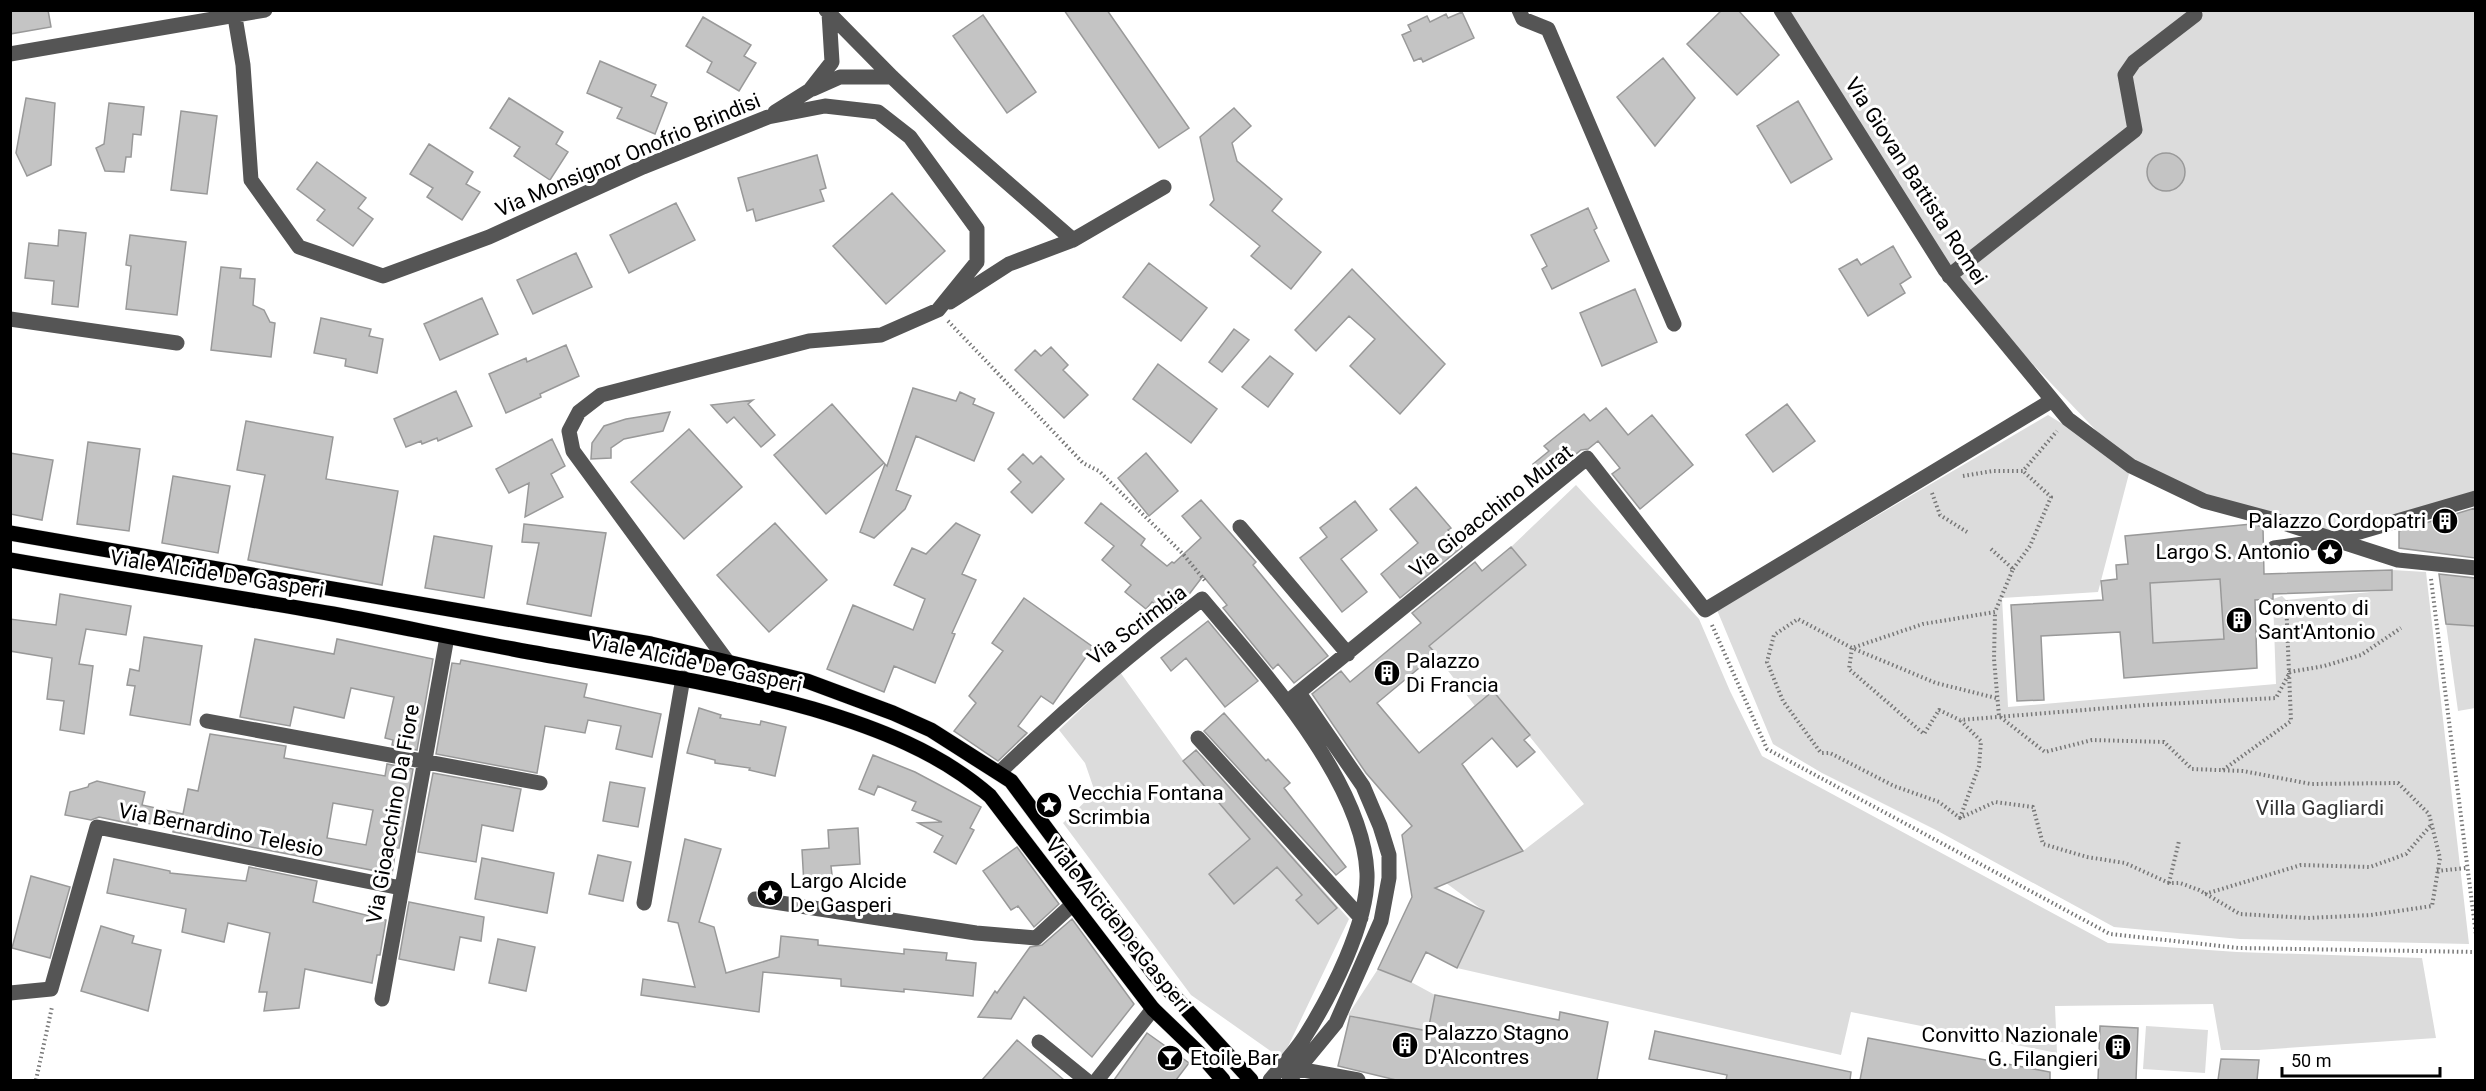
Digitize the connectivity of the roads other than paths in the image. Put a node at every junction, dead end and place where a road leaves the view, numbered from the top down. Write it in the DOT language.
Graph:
graph roads {
  1 [pos="1520,10"];
  2 [pos="1781,10"];
  3 [pos="259,12"];
  4 [pos="827,12"];
  5 [pos="2195,15"];
  6 [pos="235,17"];
  7 [pos="10,54"];
  8 [pos="892,77"];
  9 [pos="810,90"];
  10 [pos="768,117"];
  11 [pos="1164,187"];
  12 [pos="1073,240"];
  13 [pos="1949,276"];
  14 [pos="938,310"];
  15 [pos="10,319"];
  16 [pos="1674,324"];
  17 [pos="177,343"];
  18 [pos="2051,401"];
  19 [pos="2475,498"];
  20 [pos="1240,526"];
  21 [pos="10,533"];
  22 [pos="2332,540"];
  23 [pos="2274,548"];
  24 [pos="10,560"];
  25 [pos="2475,568"];
  26 [pos="447,637"];
  27 [pos="1348,654"];
  28 [pos="727,661"];
  29 [pos="683,678"];
  30 [pos="1293,698"];
  31 [pos="207,721"];
  32 [pos="1198,738"];
  33 [pos="424,762"];
  34 [pos="1000,772"];
  35 [pos="540,783"];
  36 [pos="401,888"];
  37 [pos="755,899"];
  38 [pos="644,903"];
  39 [pos="1073,904"];
  40 [pos="1361,918"];
  41 [pos="10,993"];
  42 [pos="382,999"];
  43 [pos="1153,1008"];
  44 [pos="1039,1042"];
  45 [pos="1293,1075"];
  46 [pos="1086,1080"];
  47 [pos="1097,1080"];
  48 [pos="1223,1080"];
  49 [pos="1251,1080"];
  50 [pos="1270,1080"];
  51 [pos="1358,1080"];
  1 -- 16 [label="street"];
  2 -- 13 [label="street, Via Giovan Battista Romei"];
  3 -- 6 [label="street"];
  4 -- 8 [label="street"];
  4 -- 9 [label="street"];
  5 -- 13 [label="street"];
  6 -- 7 [label="street"];
  6 -- 10 [label="street, Via Monsignor Onofrio Brindisi"];
  8 -- 9 [label="street"];
  8 -- 12 [label="street"];
  9 -- 10 [label="street"];
  10 -- 14 [label="street, Via Monsignor Onofrio Brindisi"];
  11 -- 12 [label="street"];
  12 -- 14 [label="street"];
  13 -- 18 [label="street, Via Giovan Battista Romei"];
  14 -- 28 [label="street, Via Monsignor Onofrio Brindisi"];
  15 -- 17 [label="street"];
  18 -- 22 [label="street, Via Giovan Battista Romei"];
  18 -- 27 [label="street, Via Gioacchino Murat"];
  19 -- 22 [label="street"];
  20 -- 27 [label="street"];
  21 -- 28 [label="main road, Viale Alcide De Gasperi"];
  22 -- 23 [label="street"];
  22 -- 25 [label="street, Via Giovan Battista Romei"];
  24 -- 26 [label="main road, Viale Alcide De Gasperi"];
  26 -- 29 [label="main road, Viale Alcide De Gasperi"];
  26 -- 33 [label="street, Via Gioacchino Da Fiore"];
  27 -- 30 [label="street, Via Gioacchino Murat"];
  28 -- 34 [label="main road, Viale Alcide De Gasperi"];
  29 -- 38 [label="street"];
  29 -- 39 [label="main road, Viale Alcide De Gasperi"];
  30 -- 34 [label="street, Via Scrimbia"];
  30 -- 40 [label="street"];
  30 -- 45 [label="street"];
  31 -- 33 [label="street"];
  32 -- 40 [label="street"];
  33 -- 35 [label="street"];
  33 -- 36 [label="street, Via Gioacchino Da Fiore"];
  34 -- 49 [label="main road, Viale Alcide De Gasperi"];
  36 -- 41 [label="street, Via Bernardino Telesio"];
  36 -- 42 [label="street, Via Gioacchino Da Fiore"];
  37 -- 39 [label="street"];
  39 -- 43 [label="main road, Viale Alcide De Gasperi"];
  40 -- 50 [label="street"];
  43 -- 47 [label="street"];
  43 -- 48 [label="main road, Viale Alcide De Gasperi"];
  44 -- 46 [label="street"];
  45 -- 51 [label="street"];
}
